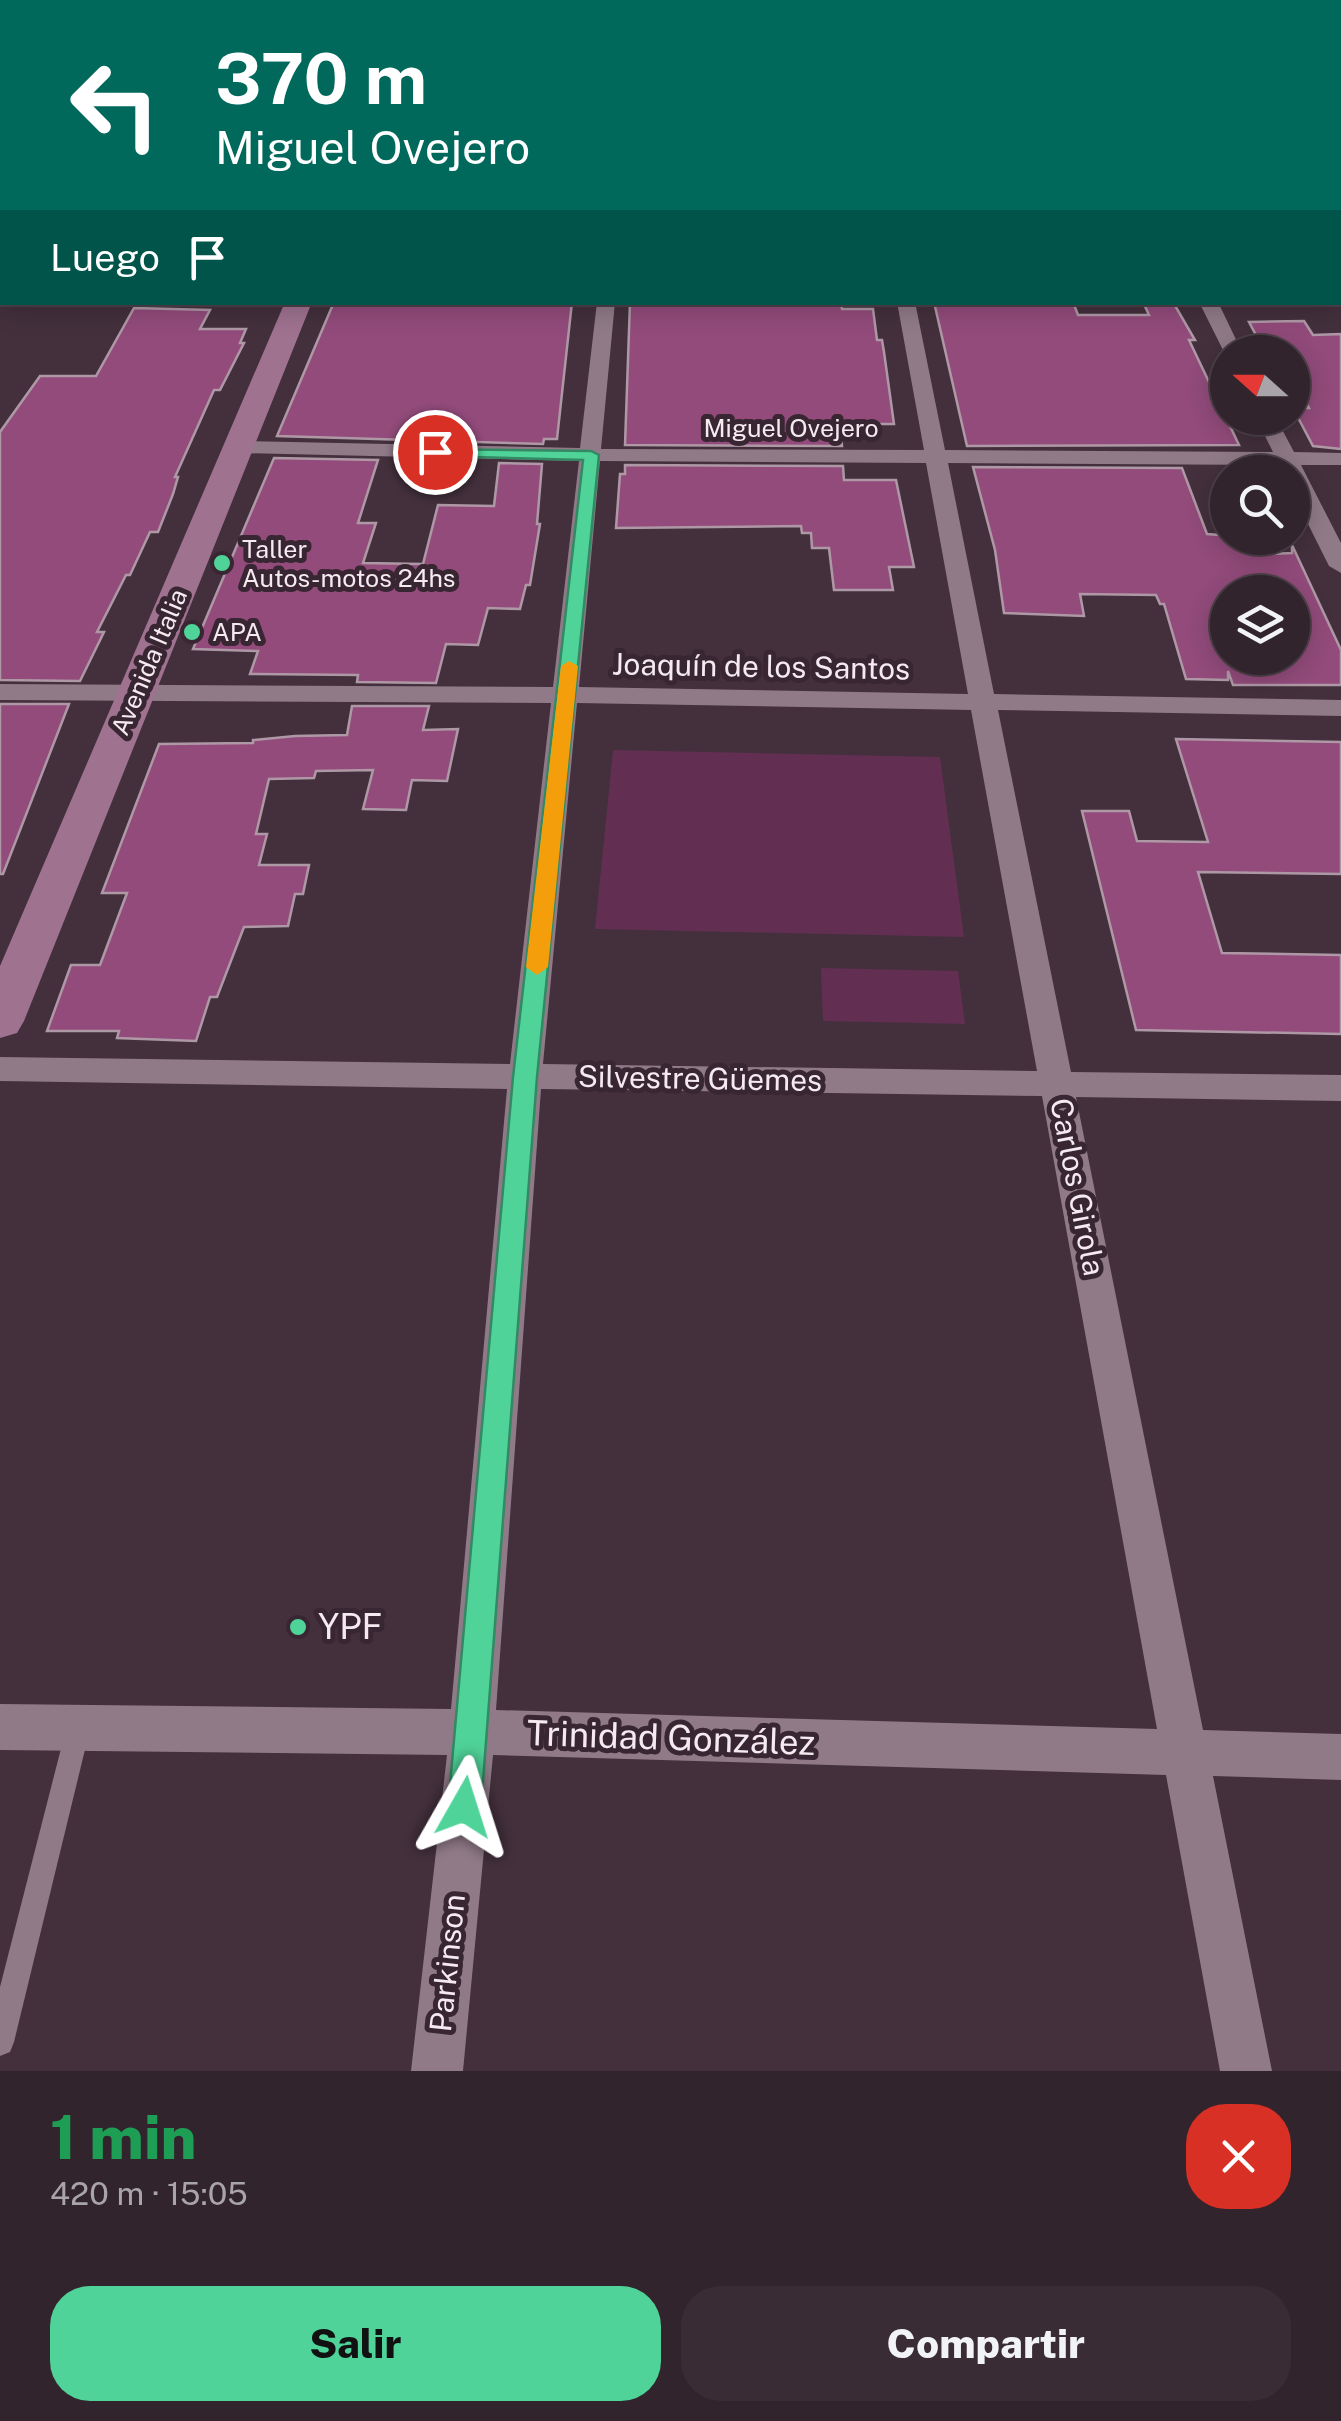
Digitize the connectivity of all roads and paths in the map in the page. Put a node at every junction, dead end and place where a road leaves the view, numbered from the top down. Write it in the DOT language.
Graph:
graph roads {
  1 [pos="298,305"];
  2 [pos="606,305"];
  3 [pos="907,305"];
  4 [pos="1210,305"];
  5 [pos="1225,335"];
  6 [pos="240,448"];
  7 [pos="591,455"];
  8 [pos="938,456"];
  9 [pos="1210,458"];
  10 [pos="1310,458"];
  11 [pos="1341,459"];
  12 [pos="1310,504"];
  13 [pos="1341,566"];
  14 [pos="0,692"];
  15 [pos="134,693"];
  16 [pos="566,695"];
  17 [pos="986,704"];
  18 [pos="1341,708"];
  19 [pos="0,1021"];
  20 [pos="0,1068"];
  21 [pos="525,1077"];
  22 [pos="1058,1084"];
  23 [pos="1341,1088"];
  24 [pos="0,1727"];
  25 [pos="78,1728"];
  26 [pos="472,1732"];
  27 [pos="1186,1754"];
  28 [pos="1341,1757"];
  29 [pos="0,2042"];
  30 [pos="437,2071"];
  31 [pos="1246,2071"];
  1 -- 6 [label="main road, Avenida Italia"];
  2 -- 7 [label="street, Parkinson"];
  3 -- 8 [label="street, Carlos Girola"];
  4 -- 5 [label="street"];
  6 -- 7 [label="street, Miguel Ovejero"];
  6 -- 15 [label="main road, Avenida Italia"];
  7 -- 8 [label="street, Miguel Ovejero"];
  7 -- 16 [label="street, Parkinson"];
  8 -- 9 [label="street, Miguel Ovejero"];
  8 -- 17 [label="street, Carlos Girola"];
  10 -- 11 [label="street, Miguel Ovejero"];
  12 -- 13 [label="street"];
  14 -- 15 [label="street, Joaquín de los Santos"];
  15 -- 16 [label="street, Joaquín de los Santos"];
  15 -- 19 [label="main road, Avenida Italia"];
  16 -- 17 [label="street, Joaquín de los Santos"];
  16 -- 21 [label="street, Parkinson"];
  17 -- 18 [label="street, Joaquín de los Santos"];
  17 -- 22 [label="street, Carlos Girola"];
  20 -- 21 [label="street, Silvestre Güemes"];
  21 -- 22 [label="street, Silvestre Güemes"];
  21 -- 26 [label="street, Parkinson"];
  22 -- 23 [label="street, Silvestre Güemes"];
  22 -- 27 [label="street, Carlos Girola"];
  24 -- 25 [label="street, Trinidad González"];
  25 -- 26 [label="street, Trinidad González"];
  25 -- 29 [label="lane"];
  26 -- 27 [label="street, Trinidad González"];
  26 -- 30 [label="street, Parkinson"];
  27 -- 28 [label="street, Trinidad González"];
  27 -- 31 [label="street, Carlos Girola"];
}
